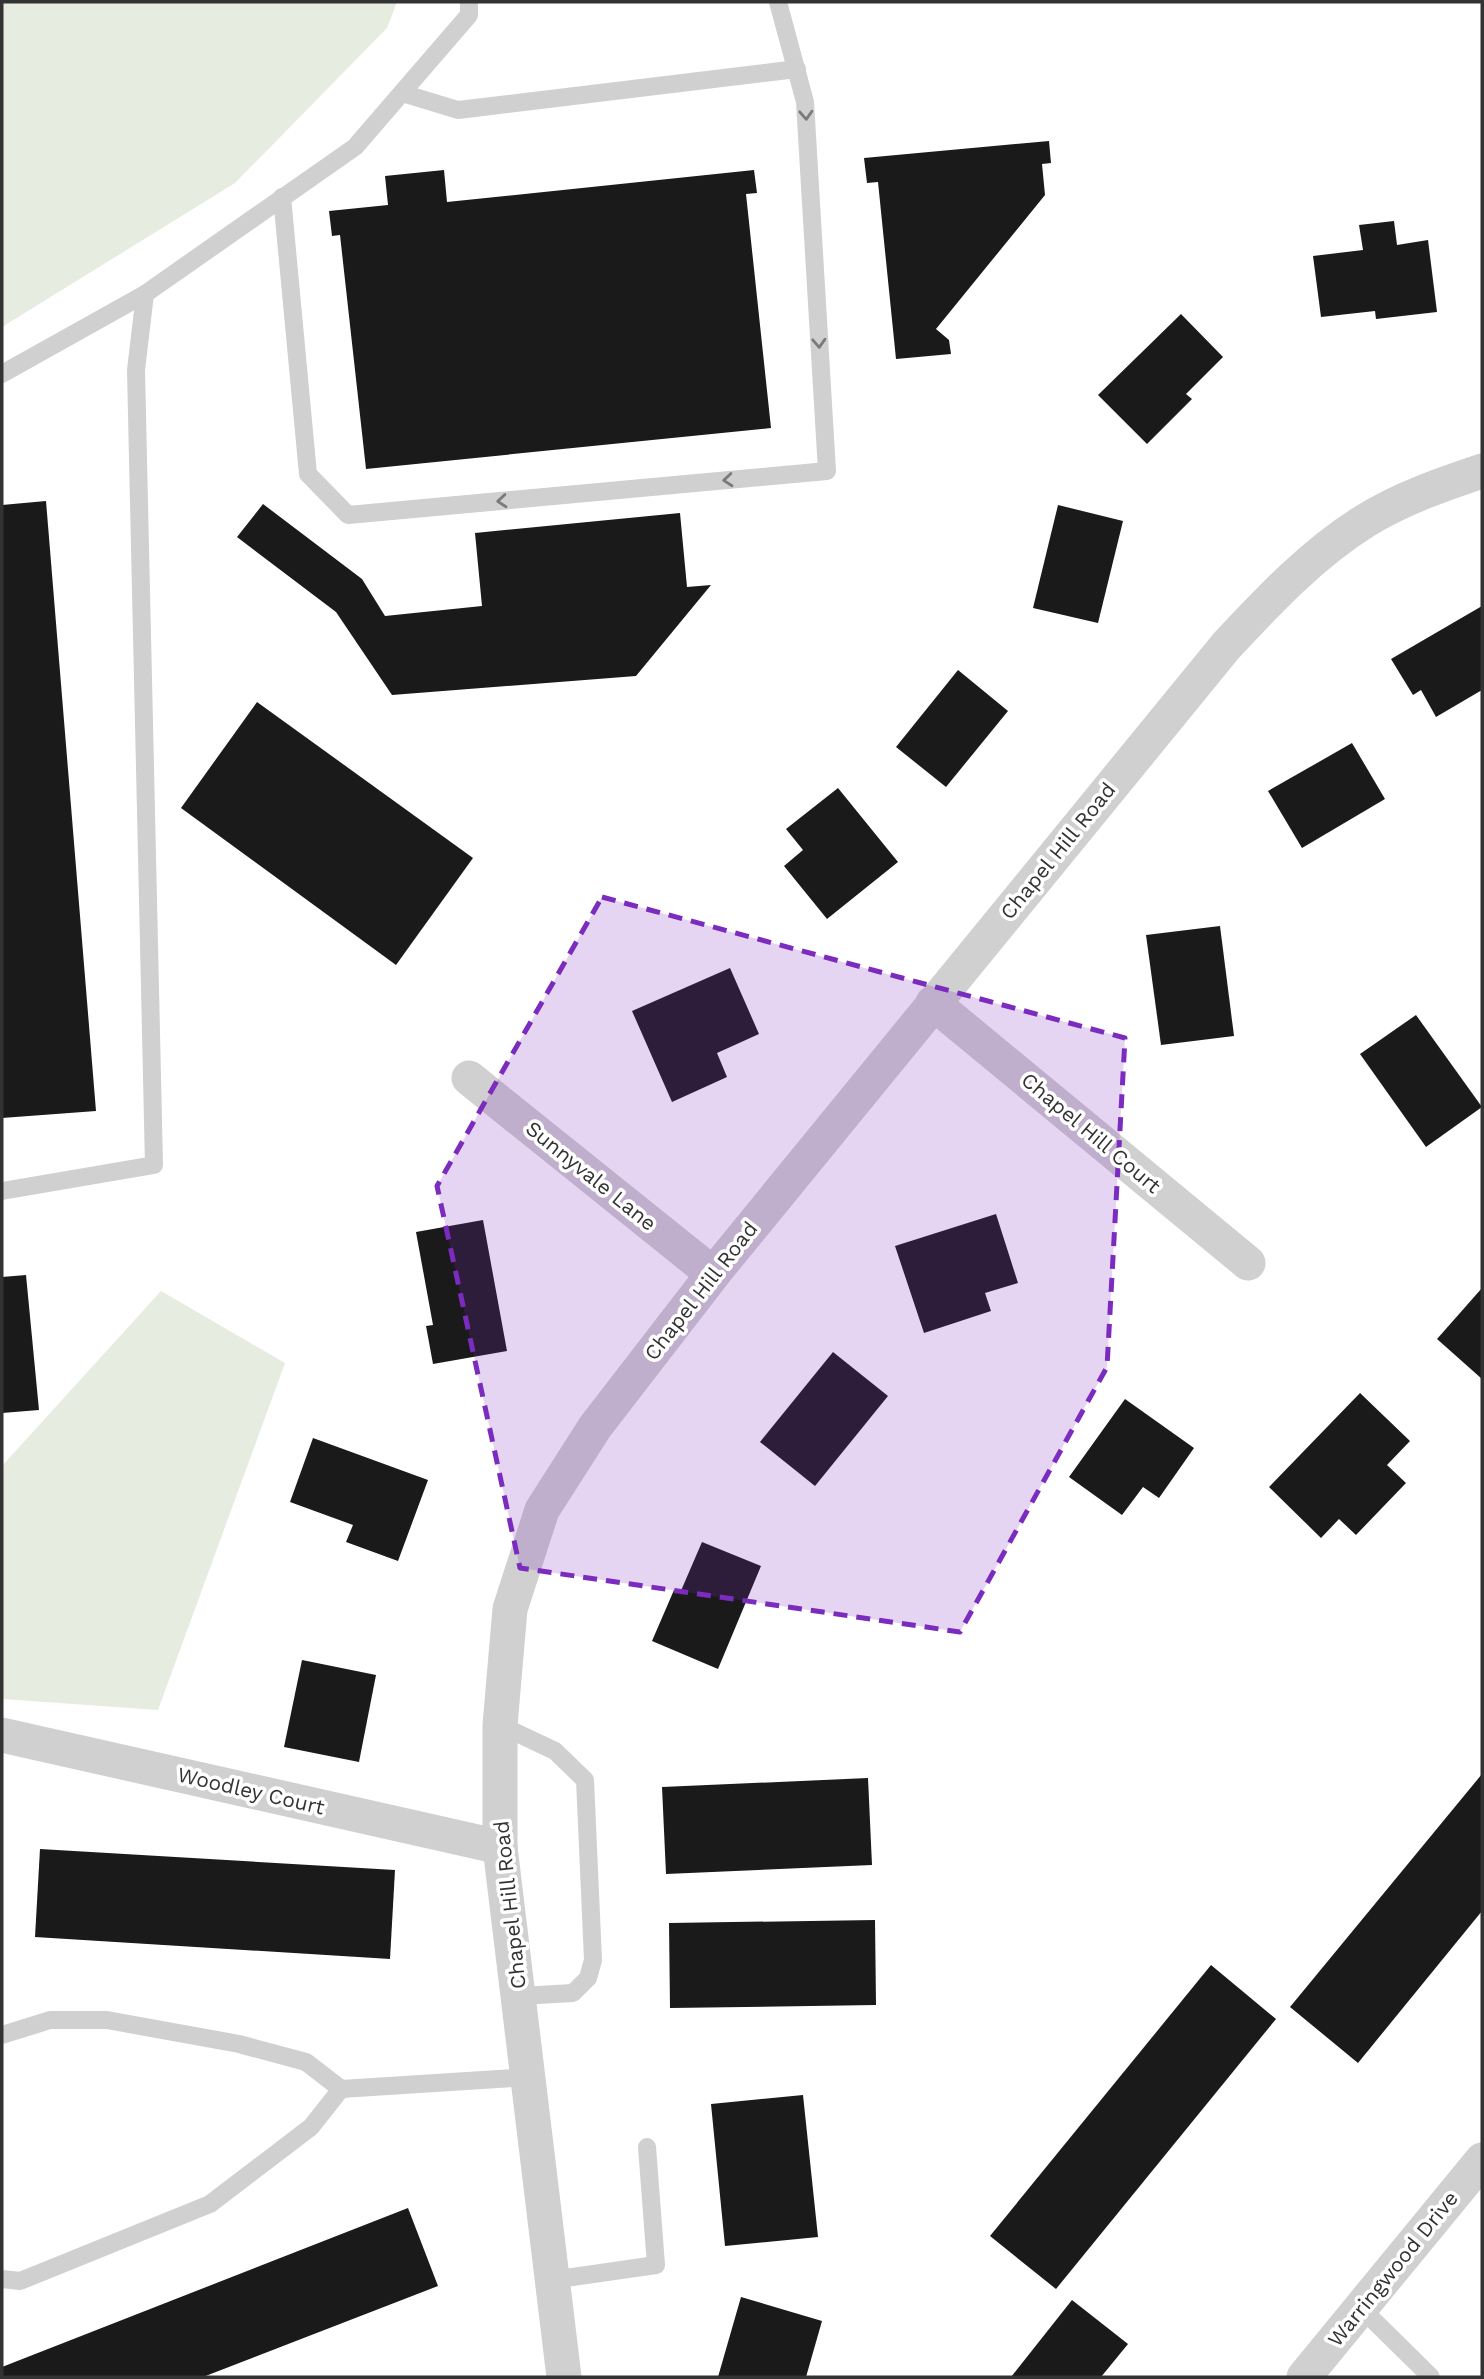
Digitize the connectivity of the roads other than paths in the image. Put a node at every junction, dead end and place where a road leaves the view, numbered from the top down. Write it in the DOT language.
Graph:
graph roads {
  1 [pos="469,2"];
  2 [pos="778,2"];
  3 [pos="797,69"];
  4 [pos="402,93"];
  5 [pos="282,197"];
  6 [pos="145,294"];
  7 [pos="2,374"];
  8 [pos="1482,471"];
  9 [pos="933,1003"];
  10 [pos="469,1078"];
  11 [pos="2,1191"];
  12 [pos="1248,1263"];
  13 [pos="713,1274"];
  14 [pos="500,1725"];
  15 [pos="2,1735"];
  16 [pos="500,1847"];
  17 [pos="520,1996"];
  18 [pos="2,2035"];
  19 [pos="528,2077"];
  20 [pos="341,2089"];
  21 [pos="647,2147"];
  22 [pos="1482,2160"];
  23 [pos="2,2279"];
  24 [pos="552,2280"];
  25 [pos="1361,2308"];
  26 [pos="564,2377"];
  27 [pos="1304,2377"];
  28 [pos="1430,2377"];
  1 -- 4 [label="lane"];
  2 -- 3 [label="lane"];
  3 -- 4 [label="lane"];
  3 -- 5 [label="lane, one-way"];
  4 -- 5 [label="lane"];
  5 -- 6 [label="lane"];
  6 -- 7 [label="lane"];
  6 -- 11 [label="lane"];
  8 -- 9 [label="street, Chapel Hill Road"];
  9 -- 12 [label="street, Chapel Hill Court"];
  9 -- 13 [label="street, Chapel Hill Road"];
  10 -- 13 [label="street, Sunnyvale Lane"];
  13 -- 14 [label="street, Chapel Hill Road"];
  14 -- 16 [label="street, Chapel Hill Road"];
  14 -- 17 [label="lane"];
  15 -- 16 [label="street, Woodley Court"];
  16 -- 17 [label="street, Chapel Hill Road"];
  17 -- 19 [label="street, Chapel Hill Road"];
  18 -- 20 [label="lane"];
  19 -- 20 [label="lane"];
  19 -- 24 [label="street, Chapel Hill Road"];
  20 -- 23 [label="lane"];
  21 -- 24 [label="lane"];
  22 -- 25 [label="street, Warringwood Drive"];
  24 -- 26 [label="street, Chapel Hill Road"];
  25 -- 27 [label="street, Warringwood Drive"];
  25 -- 28 [label="lane"];
}
